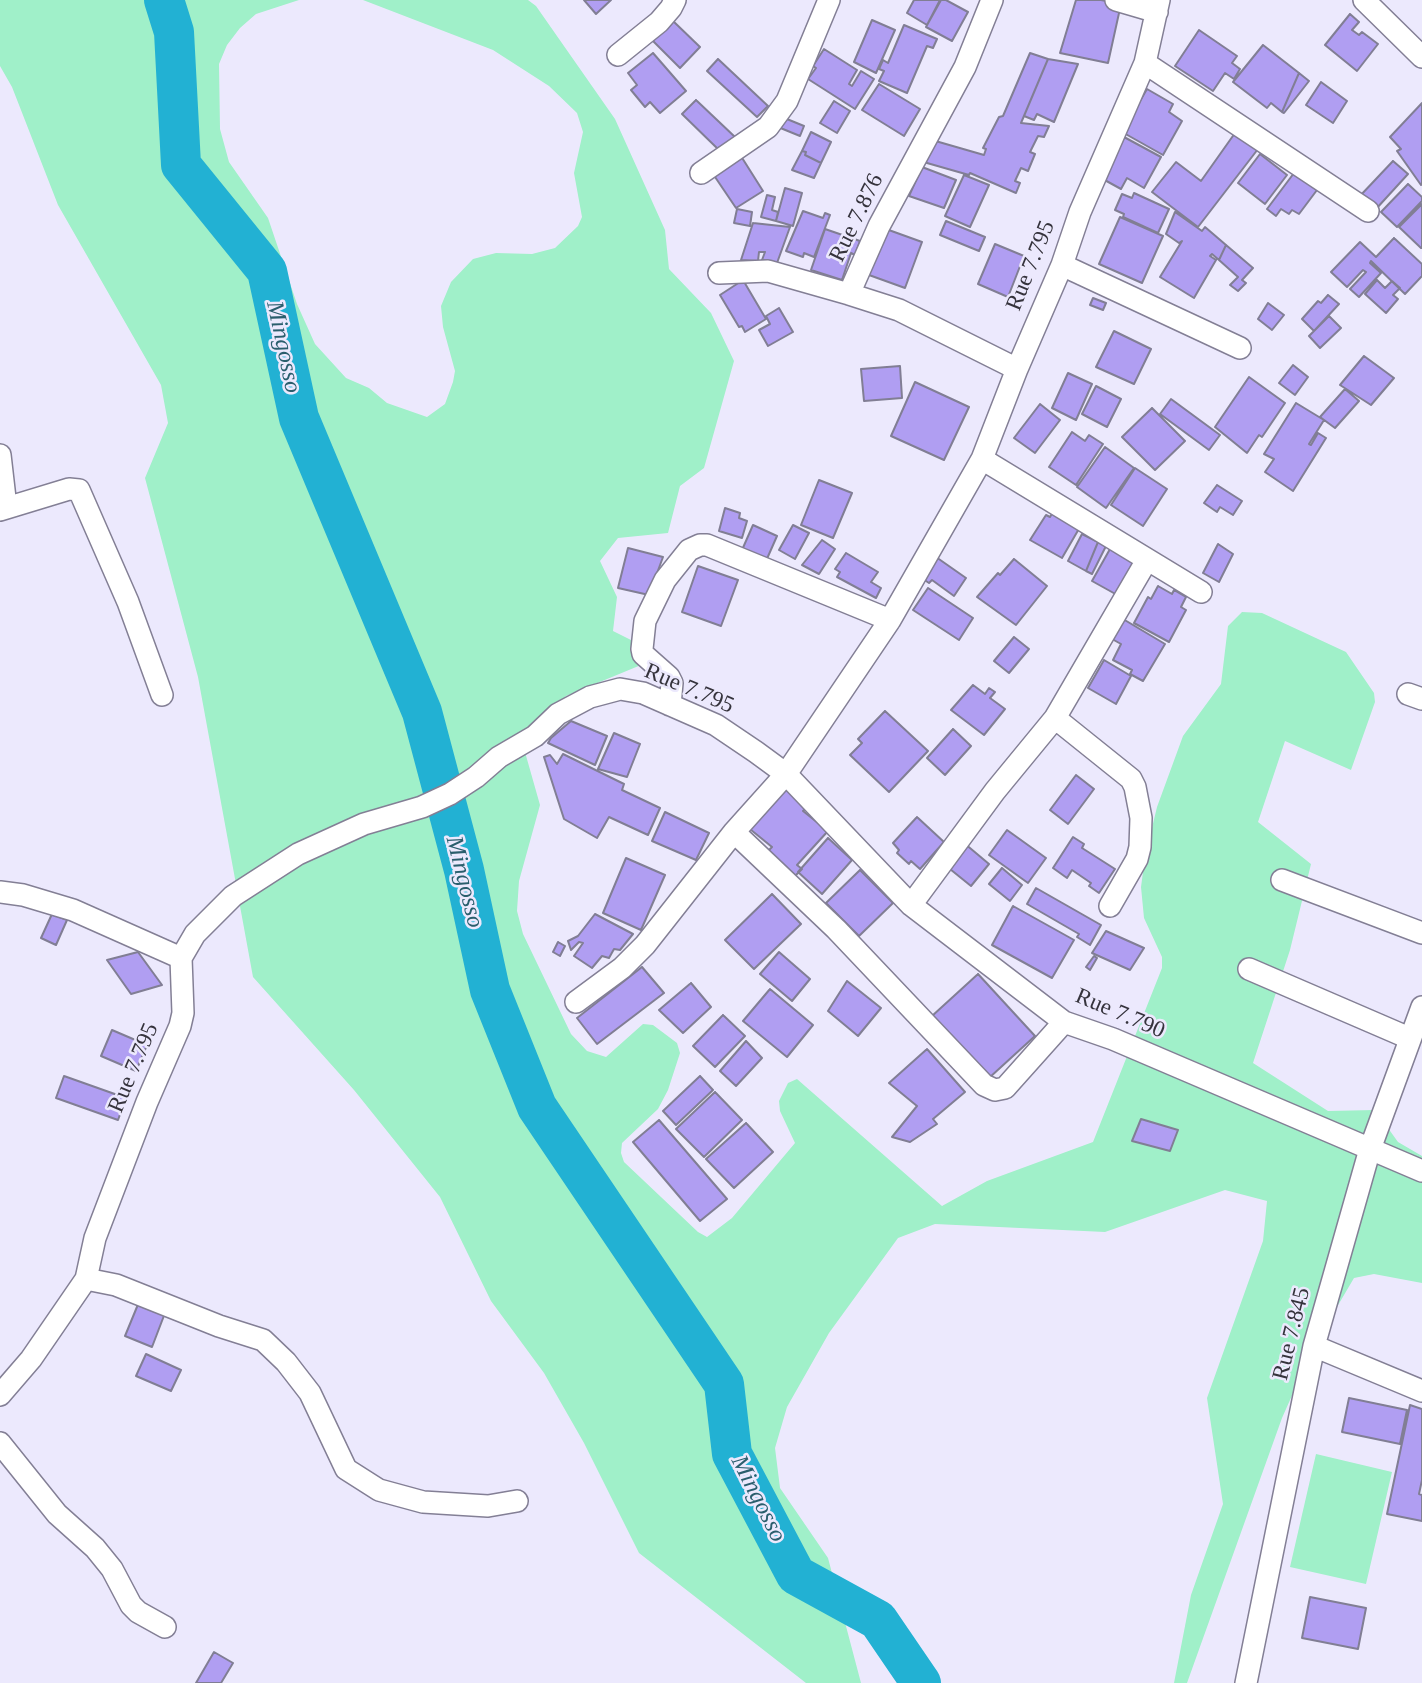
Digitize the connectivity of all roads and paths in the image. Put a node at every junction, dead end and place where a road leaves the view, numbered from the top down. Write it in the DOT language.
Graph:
graph roads {
  1 [pos="675,0"];
  2 [pos="829,0"];
  3 [pos="992,0"];
  4 [pos="1116,0"];
  5 [pos="1364,0"];
  6 [pos="1158,6"];
  7 [pos="618,55"];
  8 [pos="1422,57"];
  9 [pos="1145,63"];
  10 [pos="701,173"];
  11 [pos="1368,211"];
  12 [pos="1062,265"];
  13 [pos="719,273"];
  14 [pos="849,294"];
  15 [pos="1240,348"];
  16 [pos="1017,369"];
  17 [pos="0,455"];
  18 [pos="982,459"];
  19 [pos="3,509"];
  20 [pos="1147,560"];
  21 [pos="1201,592"];
  22 [pos="890,620"];
  23 [pos="163,695"];
  24 [pos="670,705"];
  25 [pos="1055,718"];
  26 [pos="786,774"];
  27 [pos="734,832"];
  28 [pos="1282,880"];
  29 [pos="0,892"];
  30 [pos="911,905"];
  31 [pos="1110,906"];
  32 [pos="1422,933"];
  33 [pos="181,958"];
  34 [pos="1249,969"];
  35 [pos="576,1002"];
  36 [pos="1422,1007"];
  37 [pos="1064,1022"];
  38 [pos="1409,1038"];
  39 [pos="1370,1149"];
  40 [pos="1422,1171"];
  41 [pos="86,1279"];
  42 [pos="1314,1346"];
  43 [pos="1422,1391"];
  44 [pos="0,1395"];
  45 [pos="0,1443"];
  46 [pos="517,1501"];
  47 [pos="165,1627"];
  48 [pos="1246,1683"];
  1 -- 7 [label="street"];
  2 -- 10 [label="street"];
  3 -- 14 [label="street, Rue 7.876"];
  4 -- 6 [label="street"];
  5 -- 8 [label="street"];
  6 -- 9 [label="street, Rue 7.795"];
  9 -- 11 [label="street"];
  9 -- 12 [label="street, Rue 7.795"];
  12 -- 15 [label="street"];
  12 -- 16 [label="street, Rue 7.795"];
  13 -- 14 [label="street"];
  14 -- 16 [label="street, Rue 7.876"];
  16 -- 18 [label="street, Rue 7.795"];
  17 -- 19 [label="street"];
  18 -- 20 [label="street"];
  18 -- 22 [label="street, Rue 7.795"];
  19 -- 23 [label="street"];
  20 -- 21 [label="street"];
  20 -- 25 [label="street"];
  22 -- 24 [label="street"];
  22 -- 26 [label="street, Rue 7.795"];
  24 -- 26 [label="street, Rue 7.795"];
  24 -- 33 [label="street, Rue 7.795"];
  25 -- 30 [label="street"];
  25 -- 31 [label="street"];
  26 -- 27 [label="street"];
  26 -- 30 [label="street, Rue 7.790"];
  27 -- 35 [label="street"];
  27 -- 37 [label="street"];
  28 -- 32 [label="street"];
  29 -- 33 [label="street"];
  30 -- 37 [label="street, Rue 7.790"];
  33 -- 41 [label="street, Rue 7.795"];
  34 -- 38 [label="street"];
  36 -- 38 [label="street, Rue 7.845"];
  37 -- 39 [label="street, Rue 7.790"];
  38 -- 39 [label="street, Rue 7.845"];
  39 -- 40 [label="street, Rue 7.790"];
  39 -- 42 [label="street, Rue 7.845"];
  41 -- 44 [label="street, Rue 7.795"];
  41 -- 46 [label="street"];
  42 -- 43 [label="street"];
  42 -- 48 [label="street, Rue 7.845"];
  45 -- 47 [label="street"];
}
